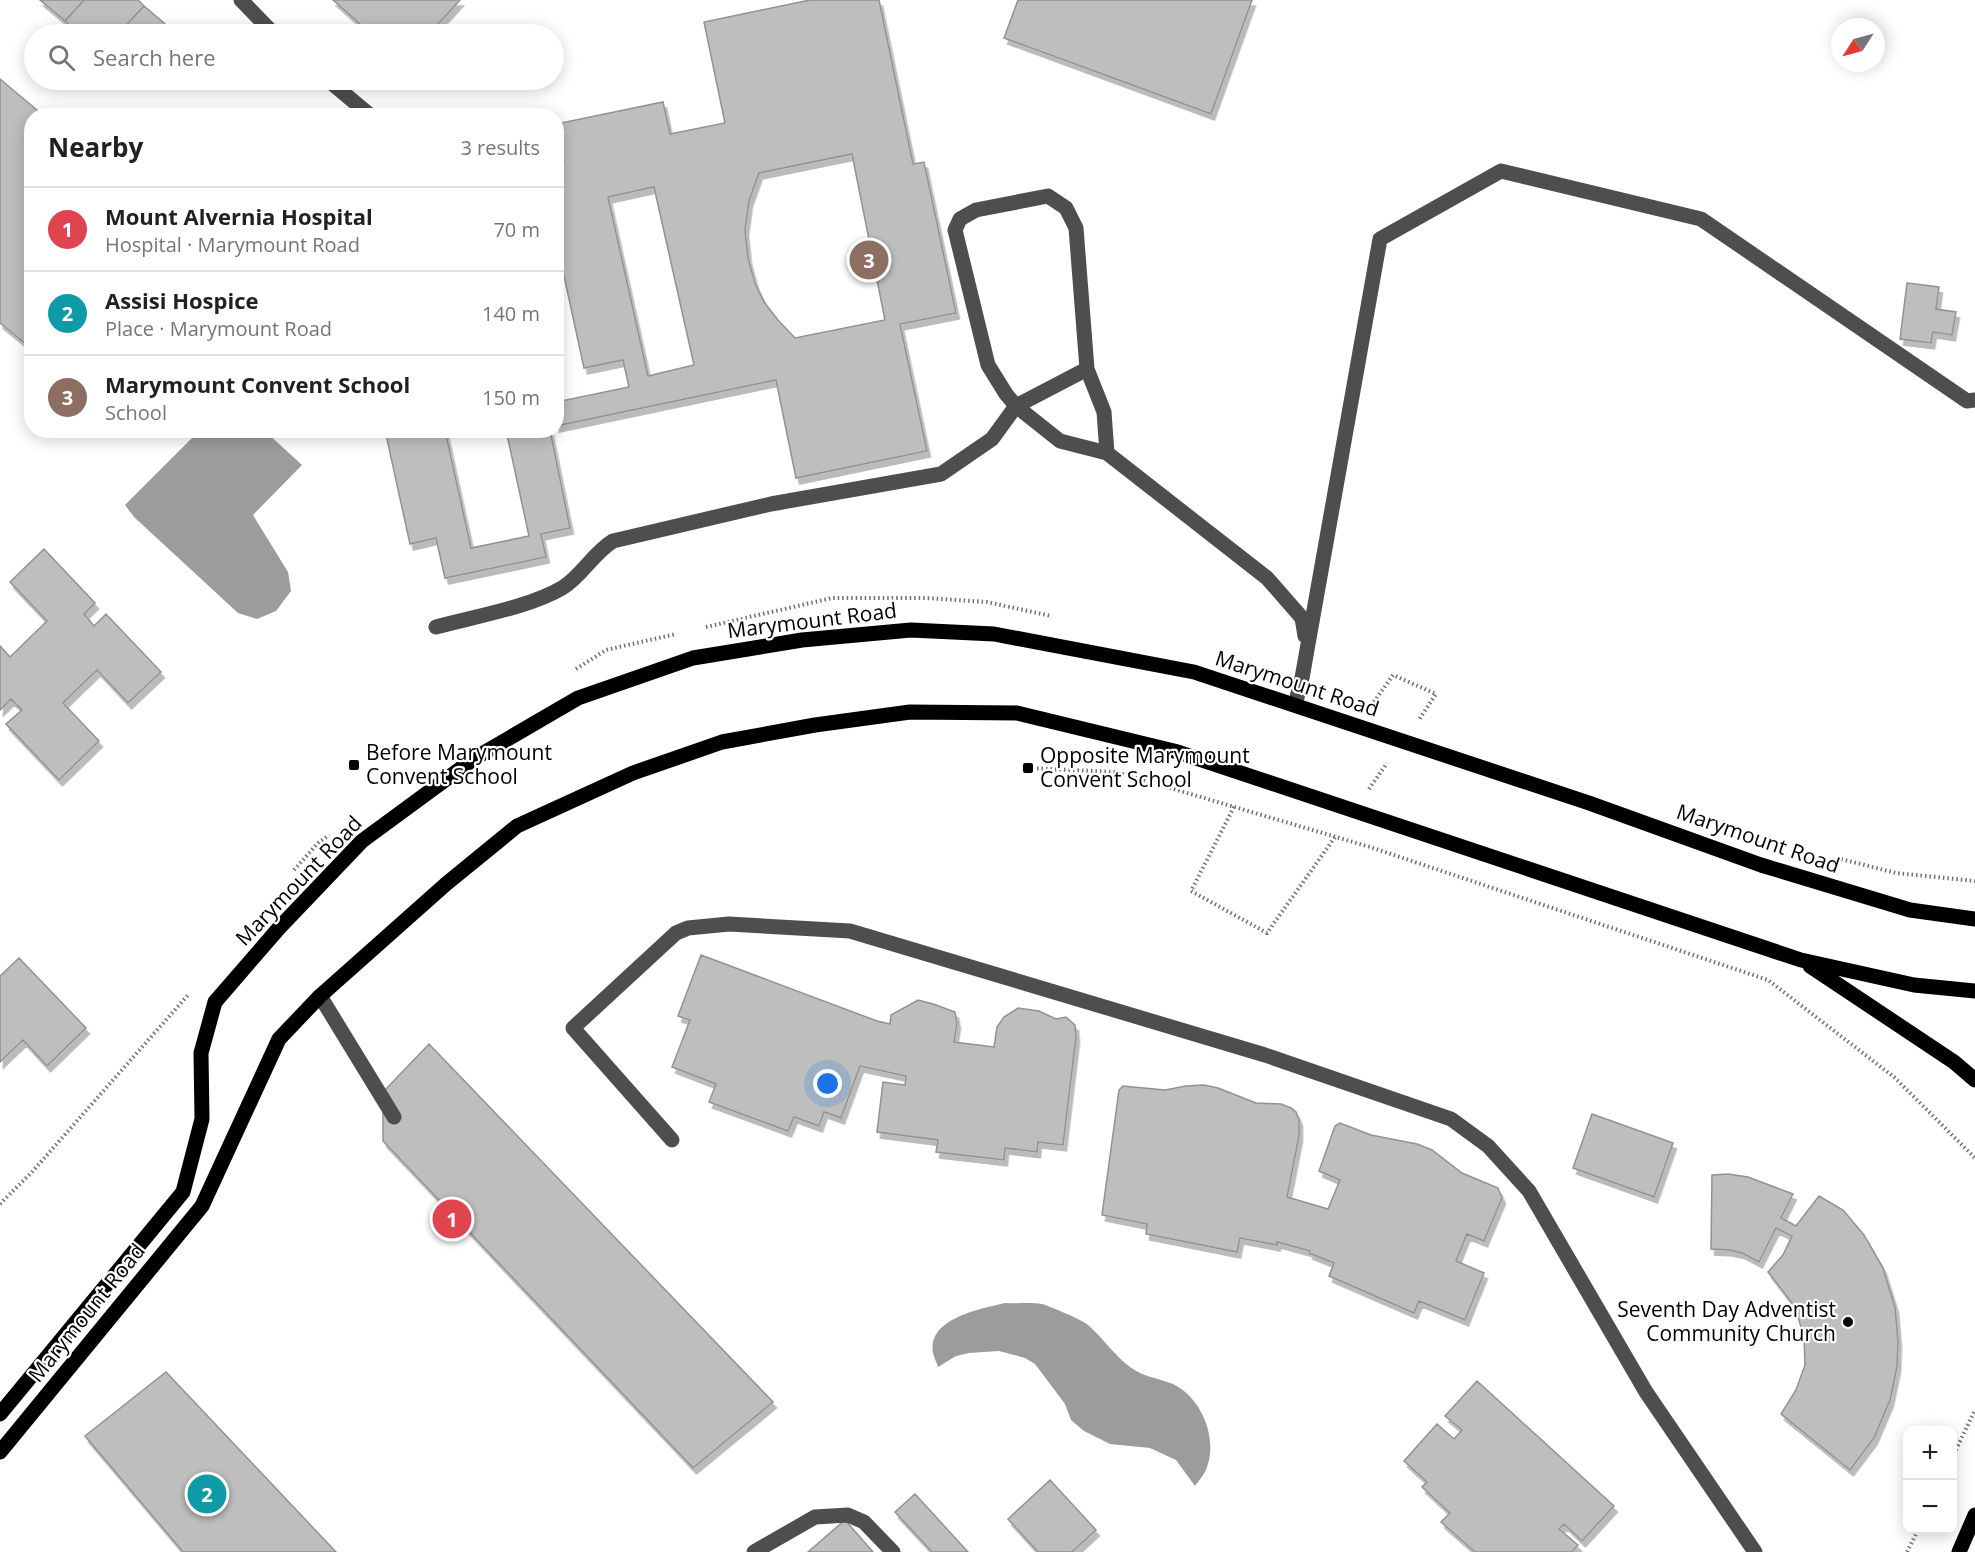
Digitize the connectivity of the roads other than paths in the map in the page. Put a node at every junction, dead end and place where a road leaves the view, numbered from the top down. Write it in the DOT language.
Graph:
graph roads {
  1 [pos="241,0"];
  2 [pos="264,24"];
  3 [pos="340,90"];
  4 [pos="361,108"];
  5 [pos="1087,369"];
  6 [pos="1975,400"];
  7 [pos="1016,406"];
  8 [pos="1107,453"];
  9 [pos="436,627"];
  10 [pos="1307,646"];
  11 [pos="1295,705"];
  12 [pos="1975,919"];
  13 [pos="1802,960"];
  14 [pos="1975,991"];
  15 [pos="320,996"];
  16 [pos="1975,1080"];
  17 [pos="394,1117"];
  18 [pos="672,1140"];
  19 [pos="0,1414"];
  20 [pos="0,1452"];
  21 [pos="1975,1515"];
  22 [pos="754,1552"];
  23 [pos="893,1552"];
  24 [pos="1755,1552"];
  25 [pos="1959,1552"];
  1 -- 2 [label="street"];
  3 -- 4 [label="street"];
  5 -- 7 [label="street"];
  5 -- 7 [label="street"];
  5 -- 8 [label="street"];
  6 -- 10 [label="street"];
  7 -- 8 [label="street"];
  7 -- 9 [label="street"];
  8 -- 10 [label="street"];
  10 -- 11 [label="street"];
  11 -- 12 [label="main road, Marymount Road"];
  11 -- 19 [label="main road, Marymount Road"];
  13 -- 14 [label="main road, Marymount Road"];
  13 -- 15 [label="main road, Marymount Road"];
  13 -- 16 [label="main road"];
  15 -- 17 [label="street"];
  15 -- 20 [label="main road, Marymount Road"];
  18 -- 24 [label="street"];
  21 -- 25 [label="main road"];
  22 -- 23 [label="street"];
}
